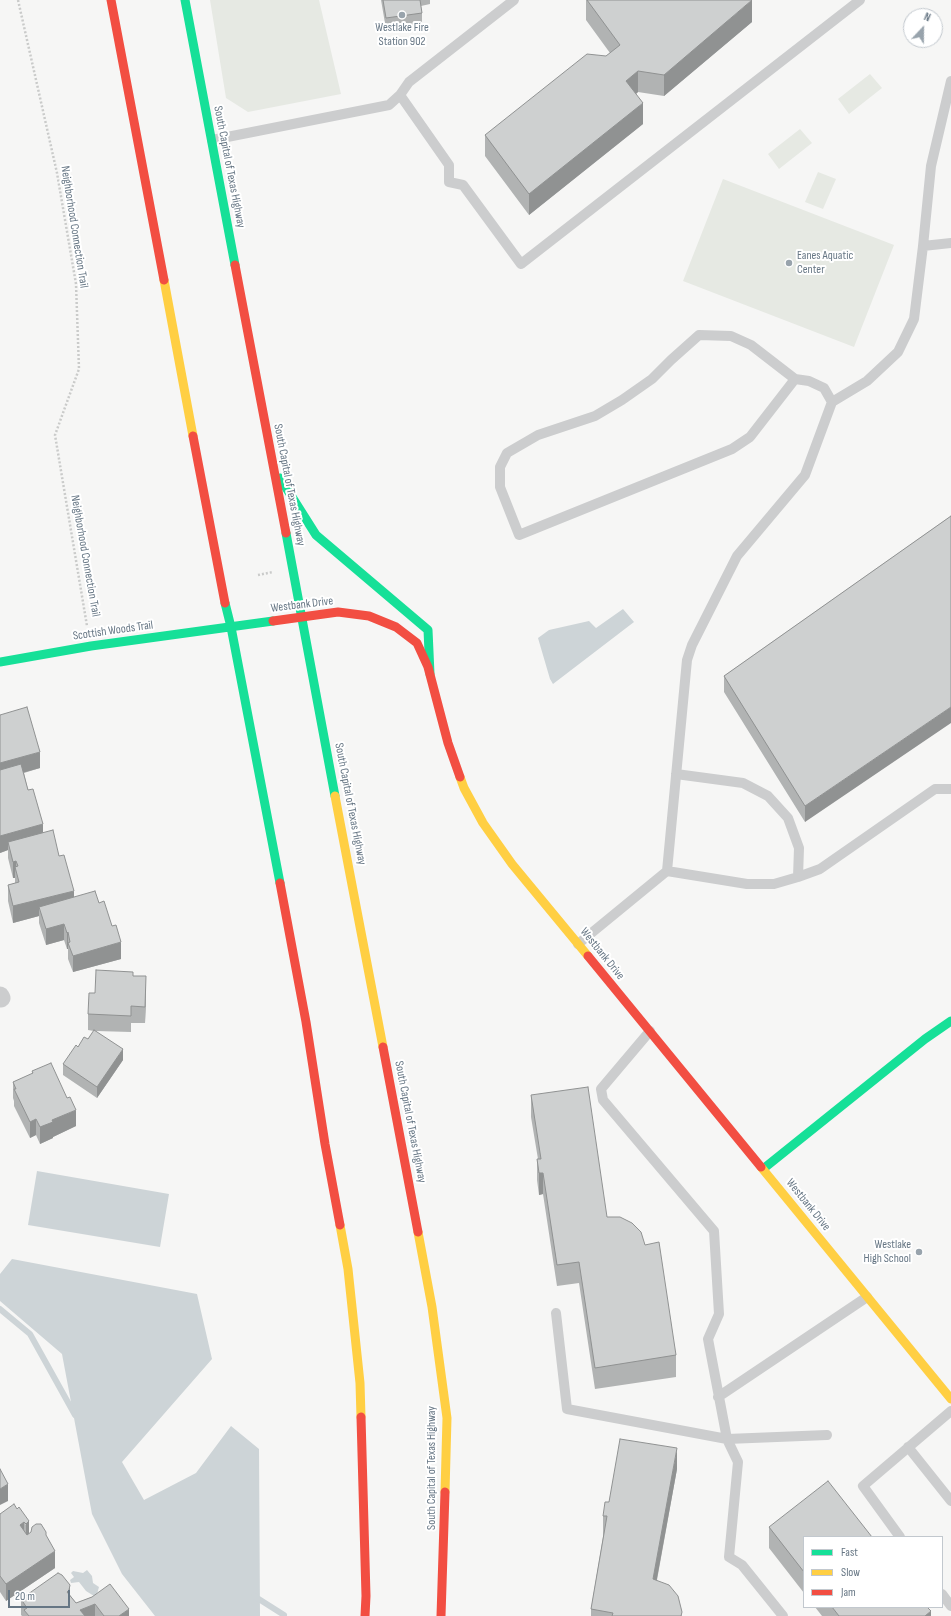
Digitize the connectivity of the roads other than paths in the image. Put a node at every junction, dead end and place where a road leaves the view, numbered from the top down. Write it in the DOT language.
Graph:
graph roads {
  1 [pos="111,0"];
  2 [pos="185,0"];
  3 [pos="514,0"];
  4 [pos="860,0"];
  5 [pos="951,81"];
  6 [pos="400,95"];
  7 [pos="212,140"];
  8 [pos="951,244"];
  9 [pos="923,246"];
  10 [pos="796,379"];
  11 [pos="832,402"];
  12 [pos="274,468"];
  13 [pos="302,617"];
  14 [pos="231,627"];
  15 [pos="0,662"];
  16 [pos="430,674"];
  17 [pos="676,774"];
  18 [pos="951,789"];
  19 [pos="667,871"];
  20 [pos="798,877"];
  21 [pos="578,944"];
  22 [pos="951,1021"];
  23 [pos="650,1031"];
  24 [pos="763,1169"];
  25 [pos="867,1297"];
  26 [pos="556,1313"];
  27 [pos="718,1397"];
  28 [pos="951,1399"];
  29 [pos="951,1411"];
  30 [pos="827,1435"];
  31 [pos="727,1439"];
  32 [pos="908,1447"];
  33 [pos="951,1501"];
  34 [pos="899,1536"];
  35 [pos="945,1593"];
  36 [pos="951,1606"];
  37 [pos="365,1616"];
  38 [pos="441,1616"];
  39 [pos="783,1616"];
  1 -- 14 [label="main road"];
  2 -- 7 [label="main road, South Capital of Texas Highway"];
  3 -- 6 [label="lane"];
  4 -- 6 [label="lane"];
  5 -- 9 [label="lane"];
  6 -- 7 [label="lane"];
  7 -- 12 [label="main road, South Capital of Texas Highway"];
  8 -- 9 [label="lane"];
  9 -- 11 [label="lane"];
  10 -- 10 [label="lane"];
  10 -- 11 [label="lane"];
  11 -- 17 [label="lane"];
  12 -- 13 [label="main road, South Capital of Texas Highway"];
  12 -- 16 [label="main road"];
  13 -- 14 [label="main road, Westbank Drive"];
  13 -- 16 [label="main road, Westbank Drive"];
  13 -- 38 [label="main road, South Capital of Texas Highway"];
  14 -- 15 [label="main road, Scottish Woods Trail"];
  14 -- 37 [label="main road"];
  16 -- 21 [label="main road, Westbank Drive"];
  17 -- 19 [label="lane"];
  17 -- 20 [label="lane"];
  18 -- 20 [label="lane"];
  19 -- 20 [label="lane"];
  19 -- 21 [label="lane"];
  21 -- 23 [label="main road, Westbank Drive"];
  22 -- 24 [label="main road"];
  23 -- 24 [label="main road, Westbank Drive"];
  23 -- 27 [label="lane"];
  24 -- 25 [label="main road, Westbank Drive"];
  25 -- 27 [label="lane"];
  25 -- 28 [label="main road, Westbank Drive"];
  26 -- 31 [label="lane"];
  27 -- 31 [label="lane"];
  29 -- 32 [label="lane"];
  30 -- 31 [label="lane"];
  31 -- 39 [label="lane"];
  32 -- 33 [label="lane"];
  32 -- 34 [label="lane"];
  35 -- 36 [label="lane"];
}
